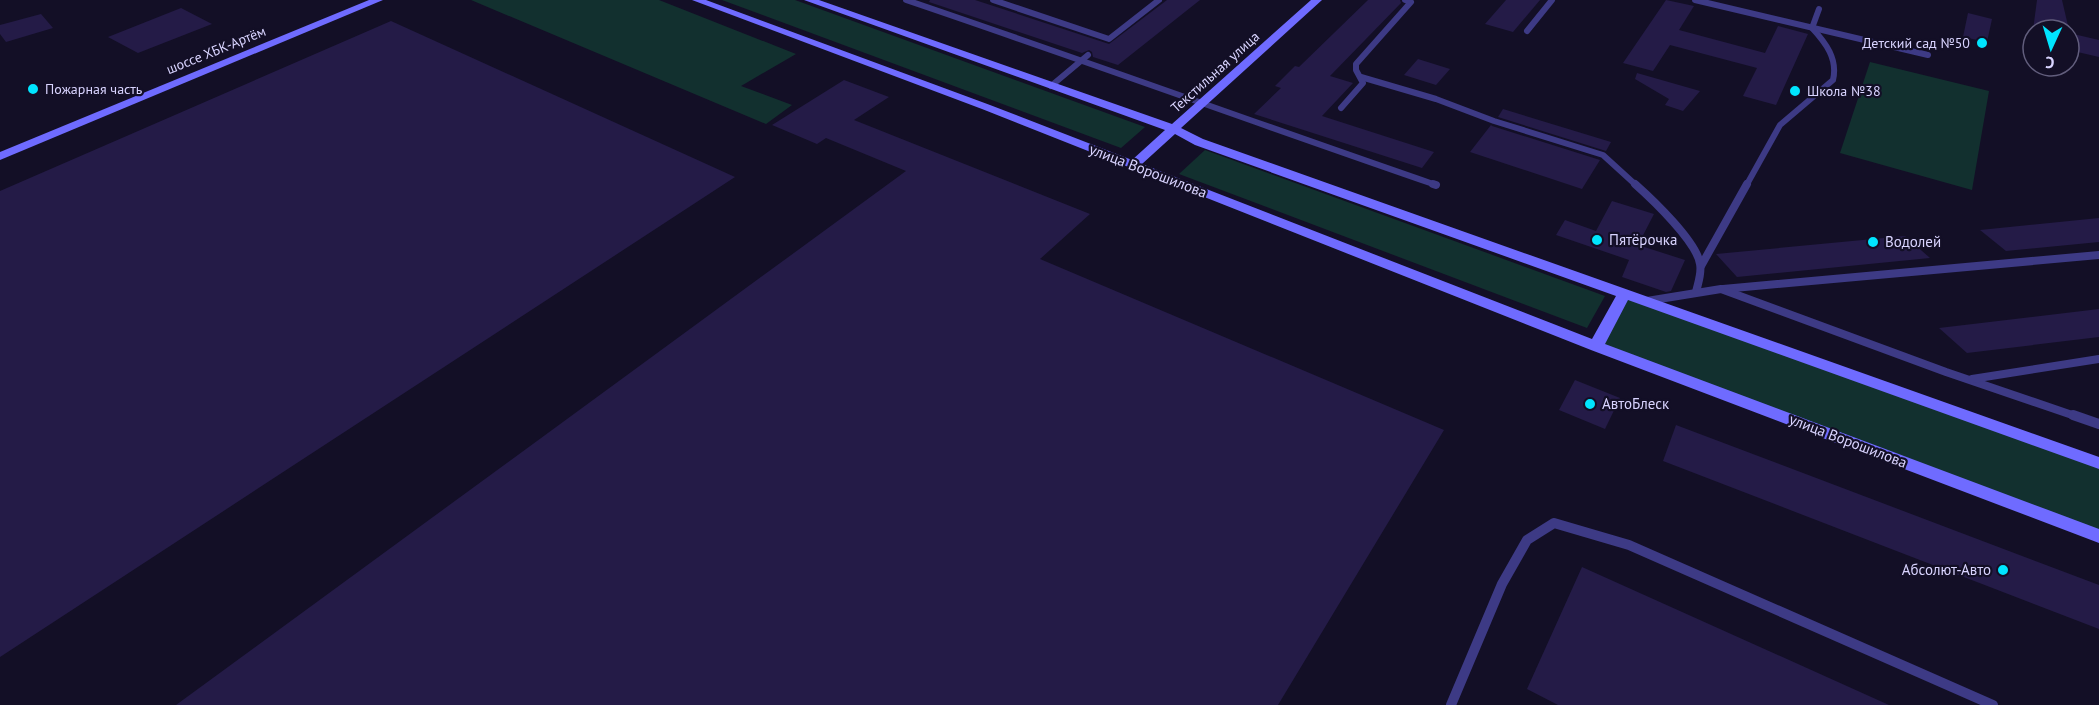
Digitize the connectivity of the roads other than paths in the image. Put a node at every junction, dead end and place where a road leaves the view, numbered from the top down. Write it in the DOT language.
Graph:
graph roads {
  1 [pos="378,0"];
  2 [pos="698,0"];
  3 [pos="809,0"];
  4 [pos="906,0"];
  5 [pos="993,0"];
  6 [pos="1159,0"];
  7 [pos="1317,0"];
  8 [pos="1405,0"];
  9 [pos="1552,0"];
  10 [pos="1695,0"];
  11 [pos="1819,9"];
  12 [pos="1812,28"];
  13 [pos="1527,31"];
  14 [pos="1928,55"];
  15 [pos="1085,58"];
  16 [pos="1361,77"];
  17 [pos="1051,86"];
  18 [pos="1203,104"];
  19 [pos="1341,108"];
  20 [pos="1174,129"];
  21 [pos="0,156"];
  22 [pos="1133,165"];
  23 [pos="1436,185"];
  24 [pos="2099,255"];
  25 [pos="1701,266"];
  26 [pos="1721,289"];
  27 [pos="1696,292"];
  28 [pos="1624,294"];
  29 [pos="1645,301"];
  30 [pos="1596,346"];
  31 [pos="2099,359"];
  32 [pos="1970,380"];
  33 [pos="2099,424"];
  34 [pos="2099,463"];
  35 [pos="2099,536"];
  36 [pos="1451,705"];
  37 [pos="1993,705"];
  1 -- 21 [label="main road, шоссе ХБК-Артём"];
  2 -- 22 [label="main road, улица Ворошилова"];
  3 -- 17 [label="main road"];
  4 -- 15 [label="lane"];
  5 -- 6 [label="lane"];
  7 -- 18 [label="main road, Текстильная улица"];
  8 -- 16 [label="lane"];
  9 -- 13 [label="lane"];
  10 -- 12 [label="lane"];
  11 -- 12 [label="lane"];
  12 -- 14 [label="lane"];
  12 -- 25 [label="lane"];
  15 -- 17 [label="lane"];
  15 -- 18 [label="lane"];
  16 -- 19 [label="lane"];
  16 -- 25 [label="lane"];
  17 -- 20 [label="main road"];
  18 -- 20 [label="main road, Текстильная улица"];
  18 -- 23 [label="lane"];
  20 -- 22 [label="main road, Текстильная улица"];
  20 -- 28 [label="main road"];
  22 -- 30 [label="main road, улица Ворошилова"];
  24 -- 26 [label="lane"];
  25 -- 27 [label="lane"];
  26 -- 27 [label="lane"];
  26 -- 32 [label="lane"];
  27 -- 29 [label="lane"];
  28 -- 29 [label="main road"];
  28 -- 30 [label="main road"];
  29 -- 34 [label="main road"];
  30 -- 35 [label="main road, улица Ворошилова"];
  31 -- 32 [label="lane"];
  32 -- 33 [label="lane"];
  36 -- 37 [label="lane"];
}
